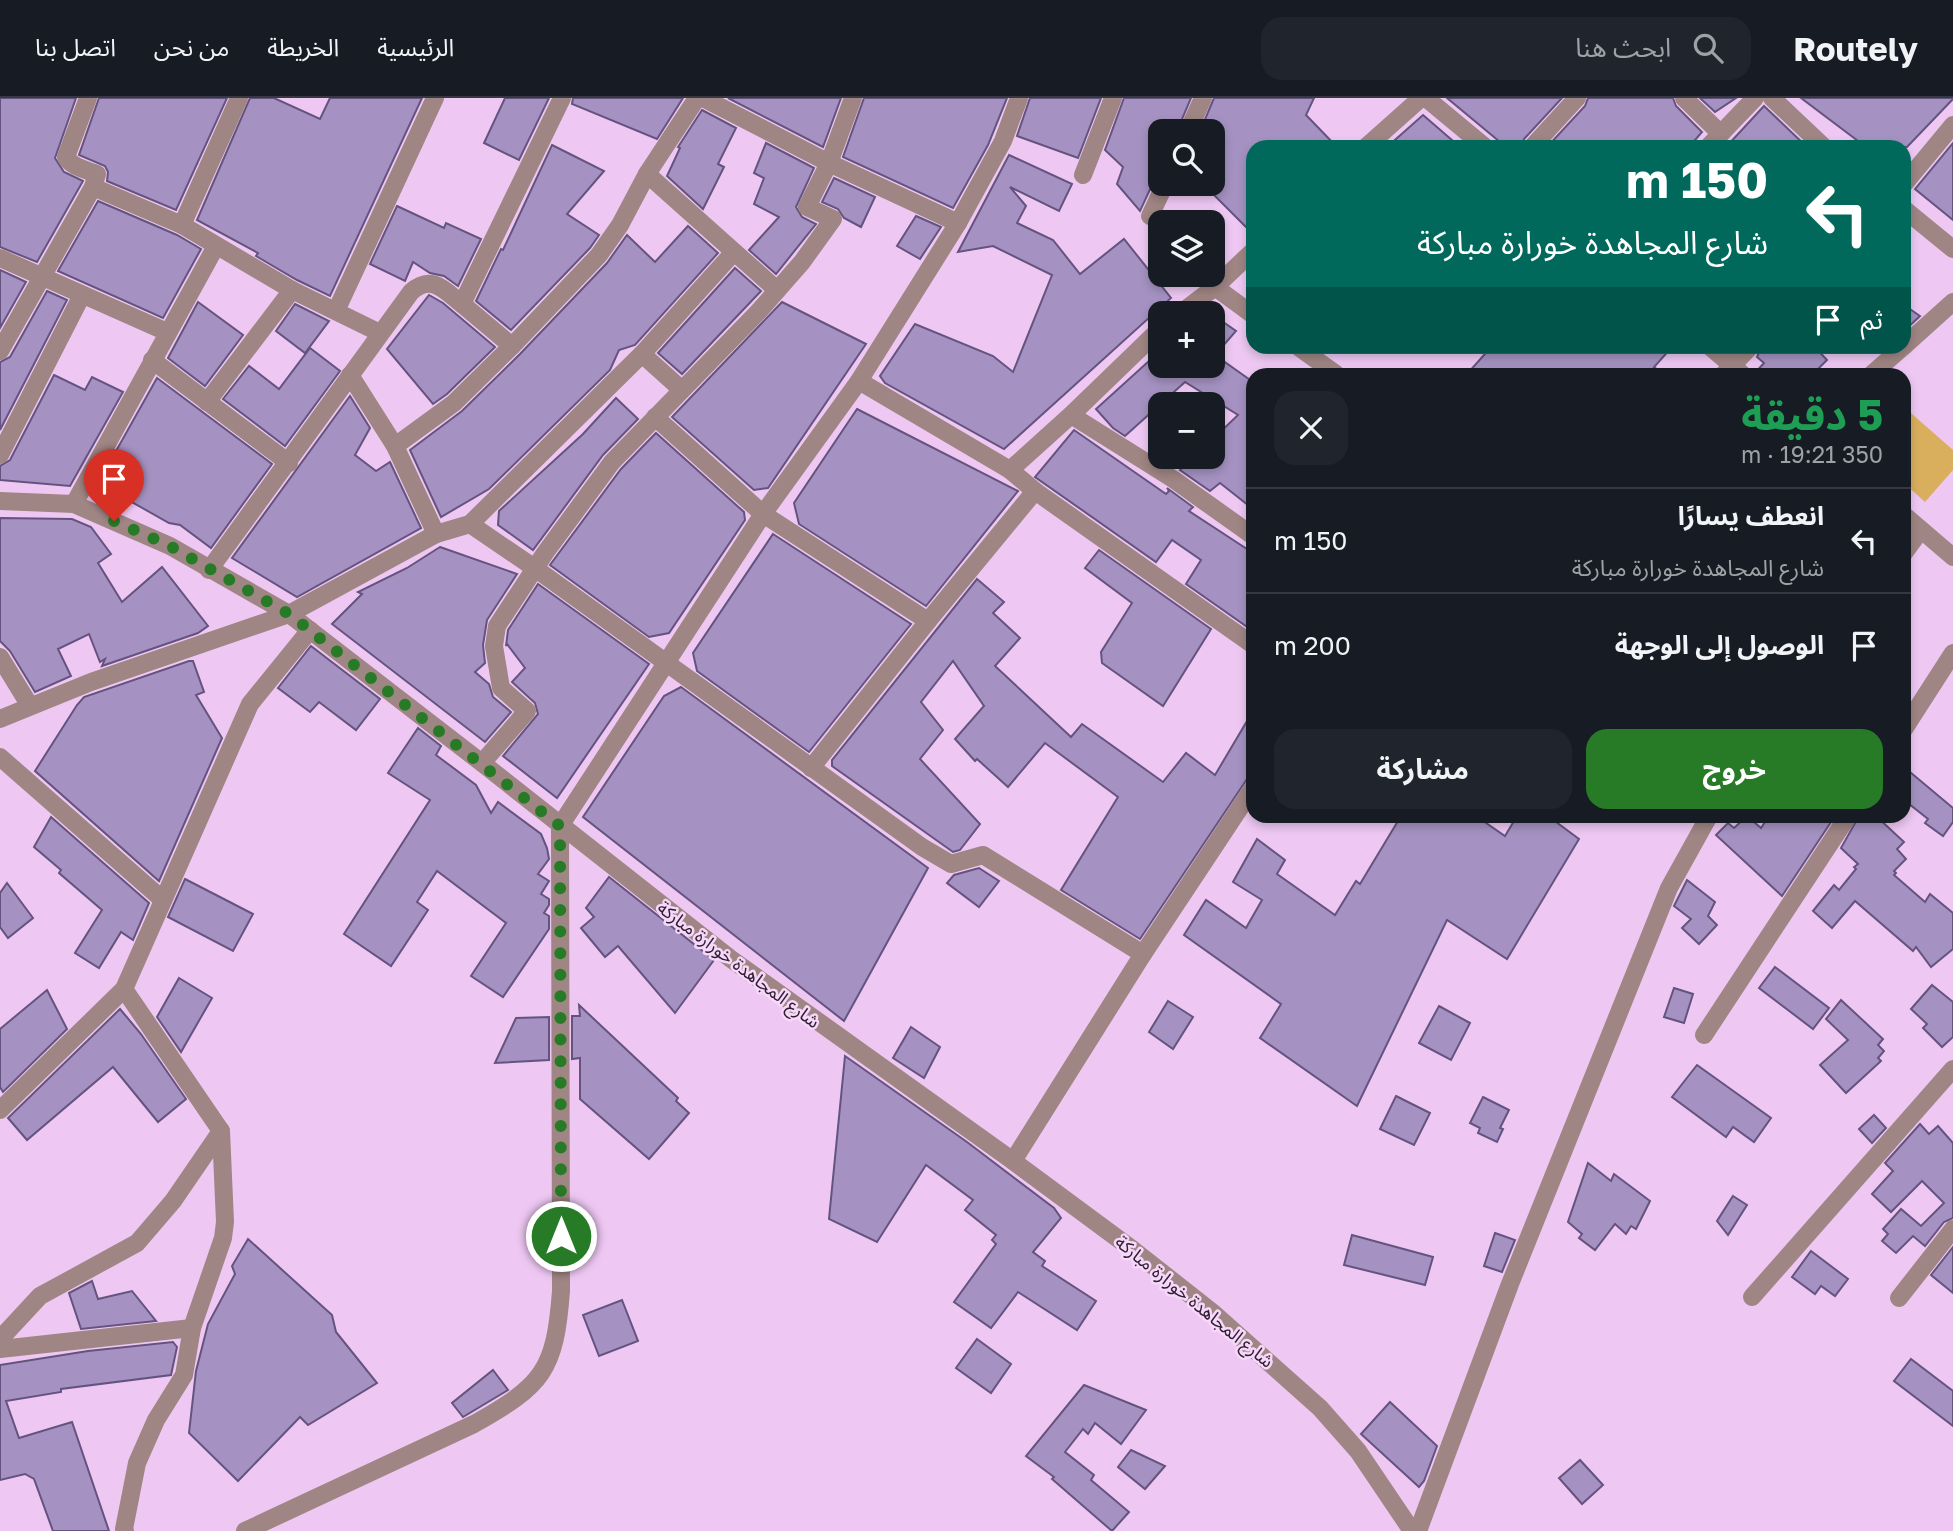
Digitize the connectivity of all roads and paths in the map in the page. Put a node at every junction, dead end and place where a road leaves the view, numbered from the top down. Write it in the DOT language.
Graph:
graph roads {
  1 [pos="88,98"];
  2 [pos="239,98"];
  3 [pos="435,98"];
  4 [pos="562,98"];
  5 [pos="697,98"];
  6 [pos="703,98"];
  7 [pos="853,98"];
  8 [pos="1019,98"];
  9 [pos="1113,98"];
  10 [pos="1202,98"];
  11 [pos="1421,98"];
  12 [pos="1426,98"];
  13 [pos="1577,98"];
  14 [pos="1684,98"];
  15 [pos="1755,98"];
  16 [pos="1772,98"];
  17 [pos="1193,119"];
  18 [pos="1953,125"];
  19 [pos="1720,133"];
  20 [pos="1374,140"];
  21 [pos="1477,140"];
  22 [pos="1538,140"];
  23 [pos="1714,140"];
  24 [pos="1817,140"];
  25 [pos="829,163"];
  26 [pos="647,174"];
  27 [pos="1083,175"];
  28 [pos="1911,176"];
  29 [pos="93,187"];
  30 [pos="1911,215"];
  31 [pos="958,223"];
  32 [pos="182,225"];
  33 [pos="216,246"];
  34 [pos="1953,249"];
  35 [pos="734,251"];
  36 [pos="0,258"];
  37 [pos="1246,258"];
  38 [pos="41,277"];
  39 [pos="1225,278"];
  40 [pos="1215,287"];
  41 [pos="292,290"];
  42 [pos="777,290"];
  43 [pos="82,295"];
  44 [pos="1197,301"];
  45 [pos="1953,302"];
  46 [pos="462,304"];
  47 [pos="1246,310"];
  48 [pos="336,311"];
  49 [pos="167,332"];
  50 [pos="380,333"];
  51 [pos="1911,340"];
  52 [pos="1148,341"];
  53 [pos="512,346"];
  54 [pos="0,351"];
  55 [pos="642,354"];
  56 [pos="1308,354"];
  57 [pos="1716,354"];
  58 [pos="1895,354"];
  59 [pos="152,360"];
  60 [pos="1328,368"];
  61 [pos="1729,368"];
  62 [pos="1879,368"];
  63 [pos="350,374"];
  64 [pos="859,381"];
  65 [pos="682,390"];
  66 [pos="207,402"];
  67 [pos="1071,415"];
  68 [pos="655,417"];
  69 [pos="394,446"];
  70 [pos="0,454"];
  71 [pos="289,463"];
  72 [pos="1010,470"];
  73 [pos="1035,491"];
  74 [pos="0,501"];
  75 [pos="74,504"];
  76 [pos="763,514"];
  77 [pos="1911,521"];
  78 [pos="470,524"];
  79 [pos="1921,530"];
  80 [pos="1246,531"];
  81 [pos="436,534"];
  82 [pos="1911,544"];
  83 [pos="1953,557"];
  84 [pos="536,569"];
  85 [pos="209,570"];
  86 [pos="289,614"];
  87 [pos="928,621"];
  88 [pos="310,630"];
  89 [pos="1246,640"];
  90 [pos="1953,653"];
  91 [pos="0,657"];
  92 [pos="666,664"];
  93 [pos="30,705"];
  94 [pos="1911,718"];
  95 [pos="0,719"];
  96 [pos="0,757"];
  97 [pos="482,763"];
  98 [pos="811,768"];
  99 [pos="1246,800"];
  100 [pos="1705,823"];
  101 [pos="1843,823"];
  102 [pos="560,826"];
  103 [pos="163,900"];
  104 [pos="1143,954"];
  105 [pos="124,989"];
  106 [pos="1704,1035"];
  107 [pos="1953,1069"];
  108 [pos="0,1110"];
  109 [pos="221,1131"];
  110 [pos="1013,1161"];
  111 [pos="1953,1229"];
  112 [pos="1752,1297"];
  113 [pos="1899,1298"];
  114 [pos="192,1328"];
  115 [pos="0,1339"];
  116 [pos="0,1349"];
  117 [pos="125,1531"];
  118 [pos="245,1531"];
  119 [pos="1412,1531"];
  120 [pos="1418,1531"];
  1 -- 29 [label="street"];
  2 -- 32 [label="street"];
  3 -- 48 [label="street"];
  4 -- 46 [label="street"];
  5 -- 26 [label="street"];
  6 -- 25 [label="street"];
  7 -- 25 [label="street"];
  8 -- 31 [label="street"];
  9 -- 27 [label="street"];
  10 -- 17 [label="street"];
  11 -- 20 [label="street"];
  12 -- 21 [label="street"];
  13 -- 22 [label="street"];
  14 -- 19 [label="street"];
  15 -- 19 [label="street"];
  16 -- 24 [label="street"];
  18 -- 28 [label="street"];
  19 -- 23 [label="street"];
  25 -- 31 [label="street"];
  25 -- 42 [label="street"];
  26 -- 35 [label="street"];
  26 -- 53 [label="street"];
  29 -- 32 [label="street"];
  29 -- 38 [label="street"];
  30 -- 34 [label="street"];
  31 -- 64 [label="street"];
  32 -- 33 [label="street"];
  33 -- 41 [label="street"];
  33 -- 49 [label="street"];
  35 -- 42 [label="street"];
  35 -- 55 [label="street"];
  36 -- 38 [label="street"];
  37 -- 39 [label="street"];
  38 -- 43 [label="street"];
  38 -- 54 [label="street"];
  40 -- 44 [label="street"];
  40 -- 47 [label="street"];
  41 -- 48 [label="street"];
  41 -- 66 [label="street"];
  42 -- 65 [label="street"];
  43 -- 49 [label="street"];
  43 -- 70 [label="street"];
  45 -- 51 [label="street"];
  46 -- 50 [label="street"];
  46 -- 53 [label="street"];
  48 -- 50 [label="street"];
  49 -- 59 [label="street"];
  50 -- 63 [label="street"];
  52 -- 67 [label="street"];
  53 -- 69 [label="street"];
  55 -- 65 [label="street"];
  55 -- 78 [label="street"];
  56 -- 60 [label="street"];
  57 -- 61 [label="street"];
  58 -- 62 [label="street"];
  59 -- 66 [label="street"];
  59 -- 75 [label="street"];
  63 -- 69 [label="street"];
  63 -- 71 [label="street"];
  64 -- 72 [label="street"];
  64 -- 76 [label="street"];
  65 -- 68 [label="street"];
  66 -- 71 [label="street"];
  67 -- 72 [label="street"];
  67 -- 80 [label="street"];
  68 -- 76 [label="street"];
  68 -- 84 [label="street"];
  69 -- 81 [label="street"];
  71 -- 85 [label="street"];
  72 -- 73 [label="street"];
  73 -- 87 [label="street"];
  73 -- 89 [label="street"];
  74 -- 75 [label="street, شارع المجاهدة خورارة مباركة"];
  75 -- 85 [label="street, شارع المجاهدة خورارة مباركة"];
  76 -- 87 [label="street"];
  76 -- 92 [label="street"];
  77 -- 79 [label="street"];
  78 -- 81 [label="street"];
  78 -- 84 [label="street"];
  79 -- 82 [label="street"];
  79 -- 83 [label="street"];
  81 -- 86 [label="street"];
  84 -- 92 [label="street"];
  84 -- 97 [label="street"];
  85 -- 86 [label="street, شارع المجاهدة خورارة مباركة"];
  86 -- 88 [label="street, شارع المجاهدة خورارة مباركة"];
  86 -- 93 [label="street"];
  87 -- 98 [label="street"];
  88 -- 97 [label="street, شارع المجاهدة خورارة مباركة"];
  88 -- 103 [label="street"];
  90 -- 94 [label="street"];
  91 -- 93 [label="street"];
  92 -- 98 [label="street"];
  92 -- 102 [label="street"];
  93 -- 95 [label="street"];
  96 -- 103 [label="street"];
  97 -- 102 [label="street, شارع المجاهدة خورارة مباركة"];
  98 -- 104 [label="street"];
  99 -- 104 [label="street"];
  100 -- 120 [label="street"];
  101 -- 106 [label="street"];
  102 -- 110 [label="street, شارع المجاهدة خورارة مباركة"];
  102 -- 118 [label="street"];
  103 -- 105 [label="street"];
  104 -- 110 [label="street"];
  105 -- 108 [label="street"];
  105 -- 109 [label="street"];
  107 -- 112 [label="street"];
  109 -- 114 [label="street"];
  109 -- 115 [label="street"];
  110 -- 119 [label="street, شارع المجاهدة خورارة مباركة"];
  111 -- 113 [label="street"];
  114 -- 116 [label="street"];
  114 -- 117 [label="street"];
}
